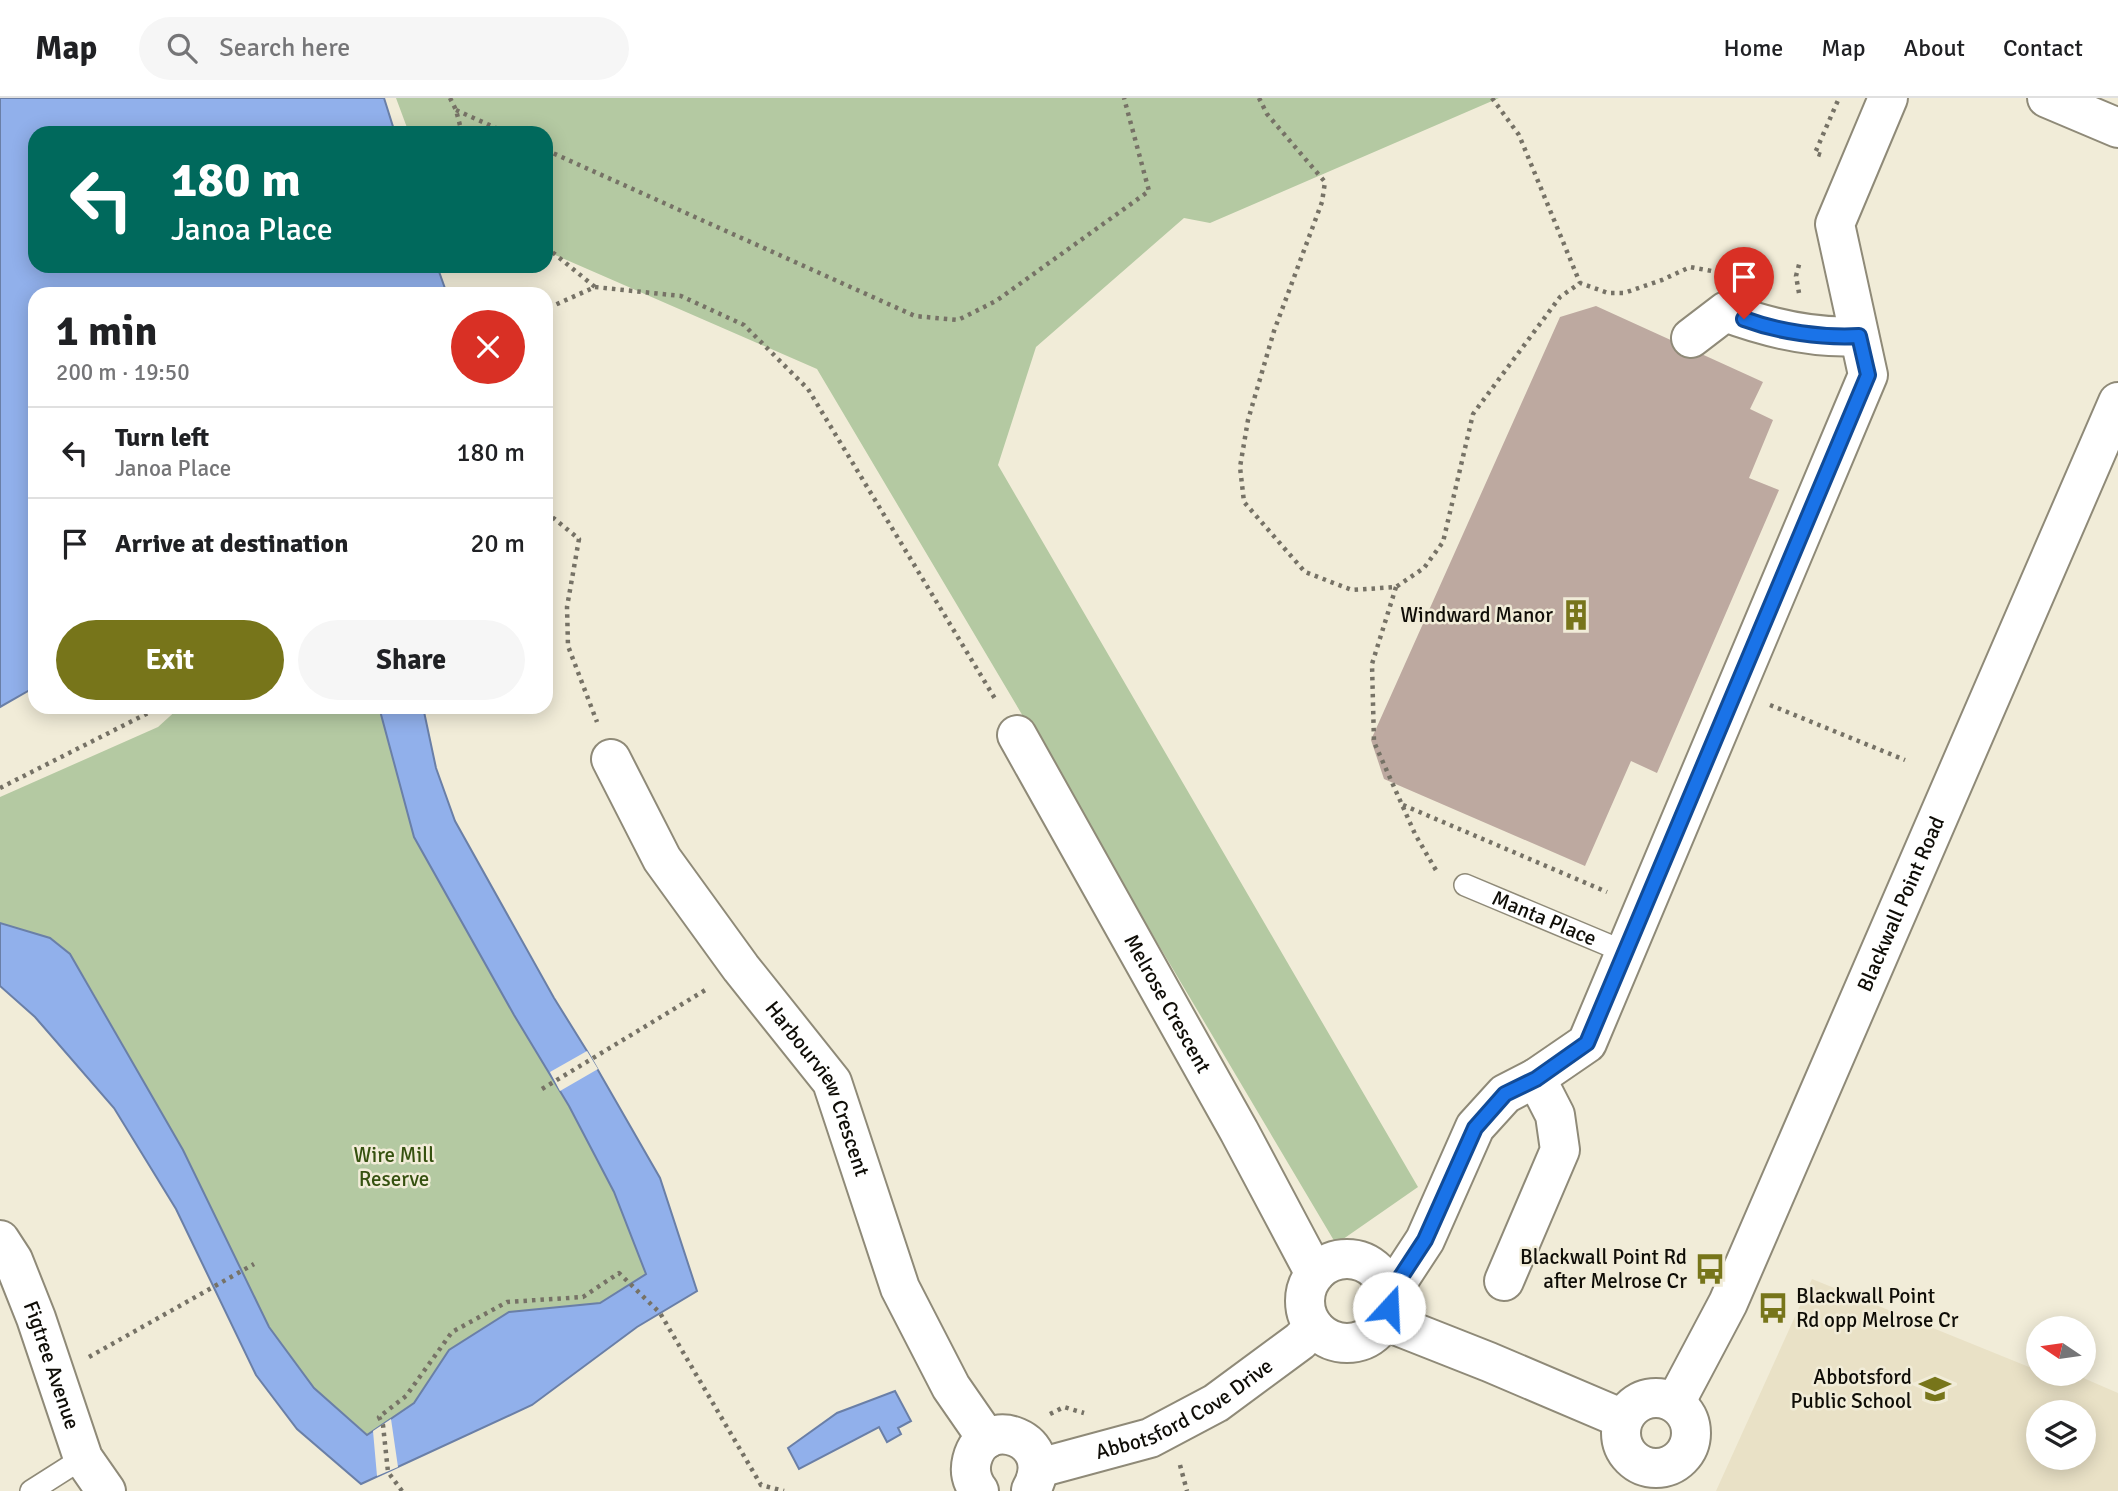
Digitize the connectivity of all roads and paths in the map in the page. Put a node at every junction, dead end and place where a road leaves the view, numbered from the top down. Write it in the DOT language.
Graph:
graph roads {
  1 [pos="450,98"];
  2 [pos="1124,98"];
  3 [pos="1259,98"];
  4 [pos="1492,98"];
  5 [pos="1839,98"];
  6 [pos="1888,98"];
  7 [pos="2047,98"];
  8 [pos="456,110"];
  9 [pos="460,126"];
  10 [pos="491,126"];
  11 [pos="2118,128"];
  12 [pos="553,153"];
  13 [pos="1826,157"];
  14 [pos="1805,252"];
  15 [pos="553,253"];
  16 [pos="1723,274"];
  17 [pos="1580,283"];
  18 [pos="595,287"];
  19 [pos="1800,296"];
  20 [pos="553,306"];
  21 [pos="1859,336"];
  22 [pos="1691,338"];
  23 [pos="2118,402"];
  24 [pos="553,518"];
  25 [pos="1396,587"];
  26 [pos="1735,691"];
  27 [pos="146,714"];
  28 [pos="1017,735"];
  29 [pos="611,759"];
  30 [pos="1905,760"];
  31 [pos="0,788"];
  32 [pos="1402,805"];
  33 [pos="1439,876"];
  34 [pos="1465,885"];
  35 [pos="1644,907"];
  36 [pos="1625,952"];
  37 [pos="741,968"];
  38 [pos="1536,1079"];
  39 [pos="542,1089"];
  40 [pos="0,1240"];
  41 [pos="254,1264"];
  42 [pos="1315,1274"];
  43 [pos="1504,1281"];
  44 [pos="1387,1308"];
  45 [pos="1314,1327"];
  46 [pos="55,1376"];
  47 [pos="1675,1403"];
  48 [pos="1623,1419"];
  49 [pos="987,1439"];
  50 [pos="83,1458"];
  51 [pos="1034,1480"];
  52 [pos="1645,1480"];
  53 [pos="31,1491"];
  54 [pos="106,1491"];
  55 [pos="402,1491"];
  56 [pos="784,1491"];
  57 [pos="979,1491"];
  1 -- 8 [label="path"];
  2 -- 12 [label="path"];
  3 -- 25 [label="path"];
  4 -- 17 [label="path"];
  5 -- 13 [label="path"];
  6 -- 21 [label="street"];
  7 -- 11 [label="street"];
  8 -- 9 [label="path"];
  8 -- 10 [label="path"];
  14 -- 19 [label="path"];
  15 -- 18 [label="path"];
  16 -- 17 [label="path"];
  17 -- 25 [label="path"];
  18 -- 20 [label="path"];
  18 -- 28 [label="path"];
  21 -- 22 [label="street"];
  21 -- 26 [label="street"];
  23 -- 47 [label="street, Blackwall Point Road"];
  24 -- 29 [label="path"];
  25 -- 32 [label="path"];
  26 -- 30 [label="path"];
  26 -- 35 [label="street"];
  27 -- 31 [label="path"];
  28 -- 42 [label="street, Melrose Crescent"];
  29 -- 37 [label="street, Harbourview Crescent"];
  32 -- 33 [label="path"];
  32 -- 35 [label="path"];
  34 -- 36 [label="lane, Manta Place"];
  35 -- 36 [label="street"];
  36 -- 38 [label="street"];
  37 -- 39 [label="path"];
  37 -- 49 [label="street, Harbourview Crescent"];
  38 -- 43 [label="street"];
  38 -- 44 [label="street"];
  40 -- 46 [label="street, Figtree Avenue"];
  41 -- 46 [label="path"];
  42 -- 44 [label="street"];
  42 -- 45 [label="street"];
  44 -- 45 [label="street"];
  44 -- 48 [label="street"];
  45 -- 51 [label="street, Abbotsford Cove Drive"];
  46 -- 50 [label="street, Figtree Avenue"];
  47 -- 48 [label="street"];
  47 -- 52 [label="street"];
  48 -- 52 [label="street"];
  49 -- 51 [label="street"];
  49 -- 57 [label="street"];
  50 -- 53 [label="lane"];
  50 -- 54 [label="street, Figtree Avenue"];
  55 -- 56 [label="path"];
}
